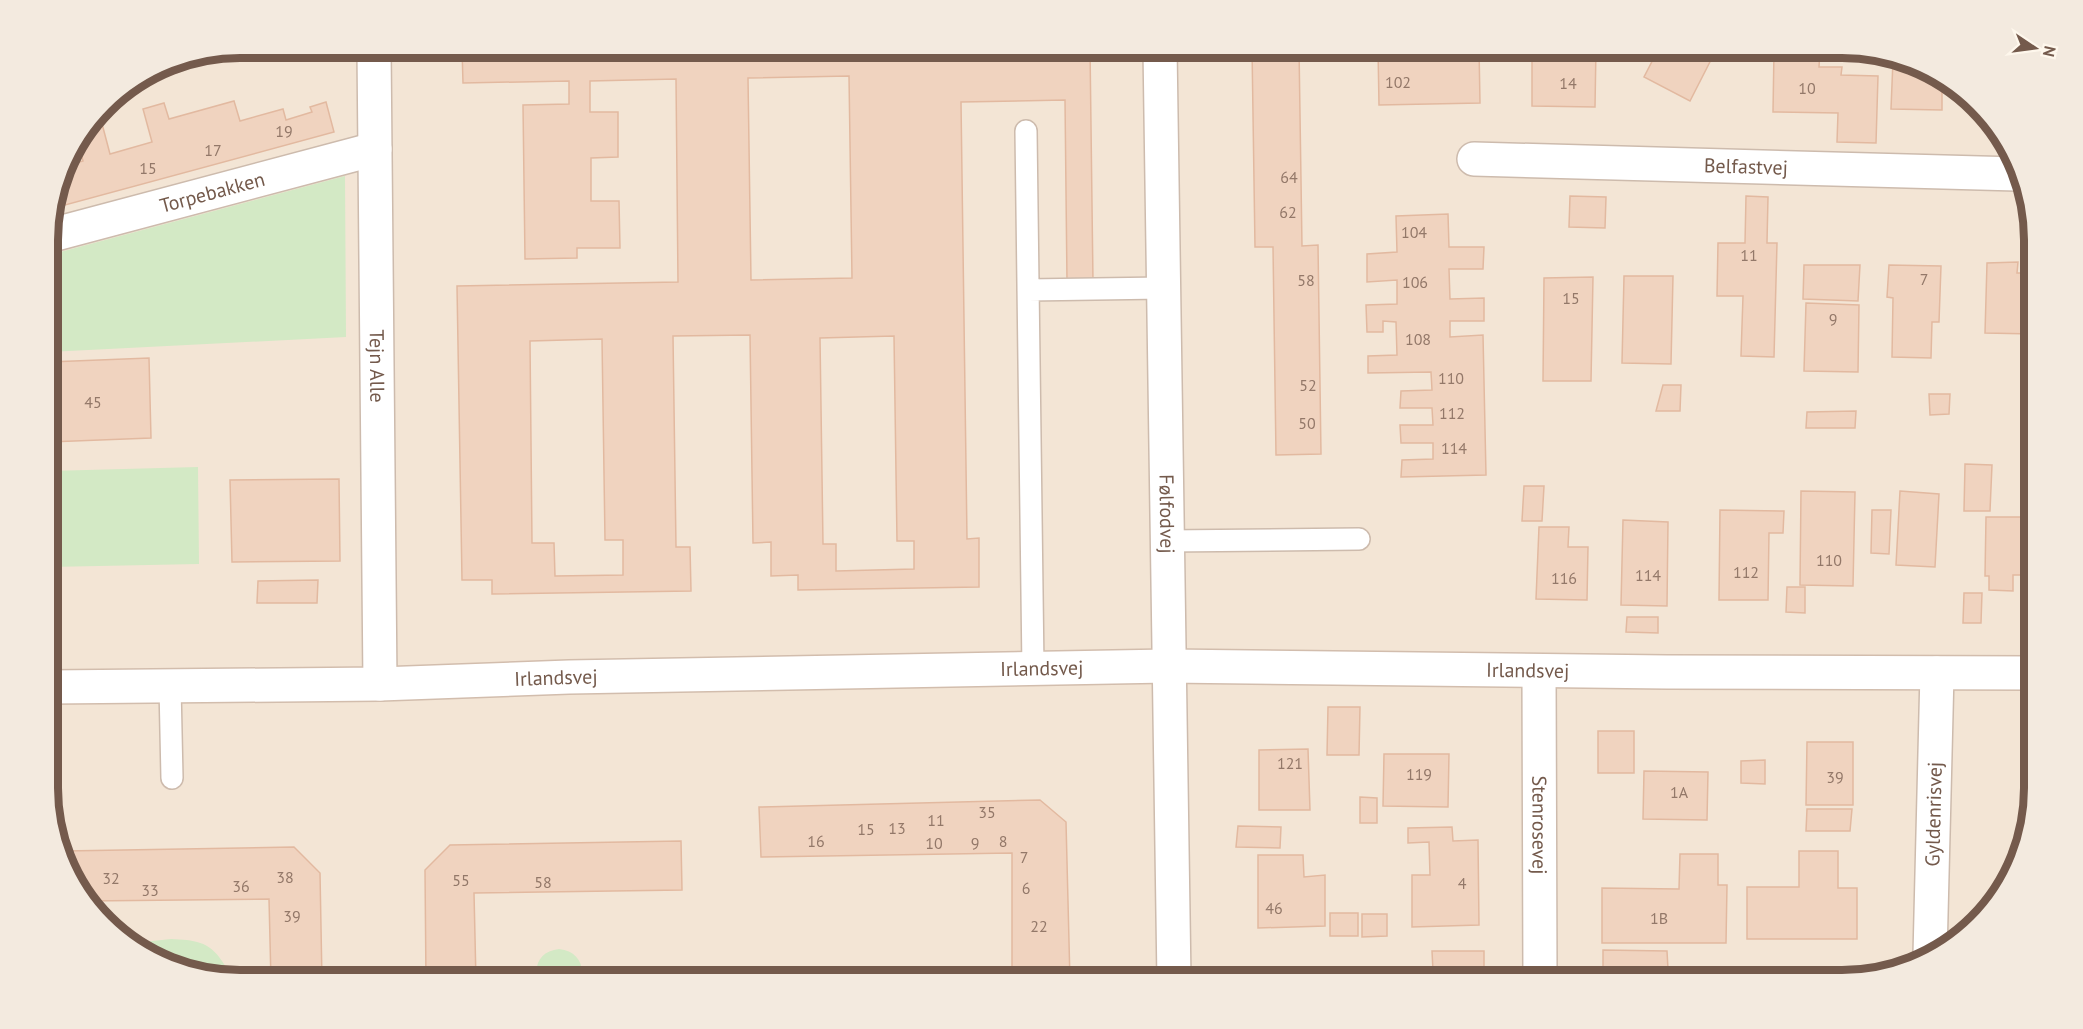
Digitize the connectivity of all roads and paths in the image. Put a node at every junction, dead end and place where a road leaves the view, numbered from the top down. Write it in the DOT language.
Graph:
graph roads {
  1 [pos="374,59"];
  2 [pos="1160,59"];
  3 [pos="1026,131"];
  4 [pos="375,149"];
  5 [pos="1474,159"];
  6 [pos="2012,174"];
  7 [pos="59,233"];
  8 [pos="1163,288"];
  9 [pos="1028,290"];
  10 [pos="1359,539"];
  11 [pos="1166,541"];
  12 [pos="1168,666"];
  13 [pos="1033,669"];
  14 [pos="1539,671"];
  15 [pos="1937,673"];
  16 [pos="2025,673"];
  17 [pos="380,684"];
  18 [pos="170,686"];
  19 [pos="58,687"];
  20 [pos="172,778"];
  21 [pos="1930,948"];
  22 [pos="1174,970"];
  23 [pos="1540,970"];
  1 -- 4 [label="street, Tejn Alle"];
  2 -- 8 [label="street, Følfodvej"];
  3 -- 9 [label="lane"];
  4 -- 7 [label="street, Torpebakken"];
  4 -- 17 [label="street, Tejn Alle"];
  5 -- 6 [label="street, Belfastvej"];
  8 -- 9 [label="lane"];
  8 -- 11 [label="street, Følfodvej"];
  9 -- 13 [label="lane"];
  10 -- 11 [label="lane"];
  11 -- 12 [label="street, Følfodvej"];
  12 -- 13 [label="street, Irlandsvej"];
  12 -- 14 [label="street, Irlandsvej"];
  12 -- 22 [label="street, Følfodvej"];
  13 -- 17 [label="street, Irlandsvej"];
  14 -- 15 [label="street, Irlandsvej"];
  14 -- 23 [label="street, Stenrosevej"];
  15 -- 16 [label="street, Irlandsvej"];
  15 -- 21 [label="street, Gyldenrisvej"];
  17 -- 18 [label="street, Irlandsvej"];
  18 -- 19 [label="street, Irlandsvej"];
  18 -- 20 [label="lane"];
}
